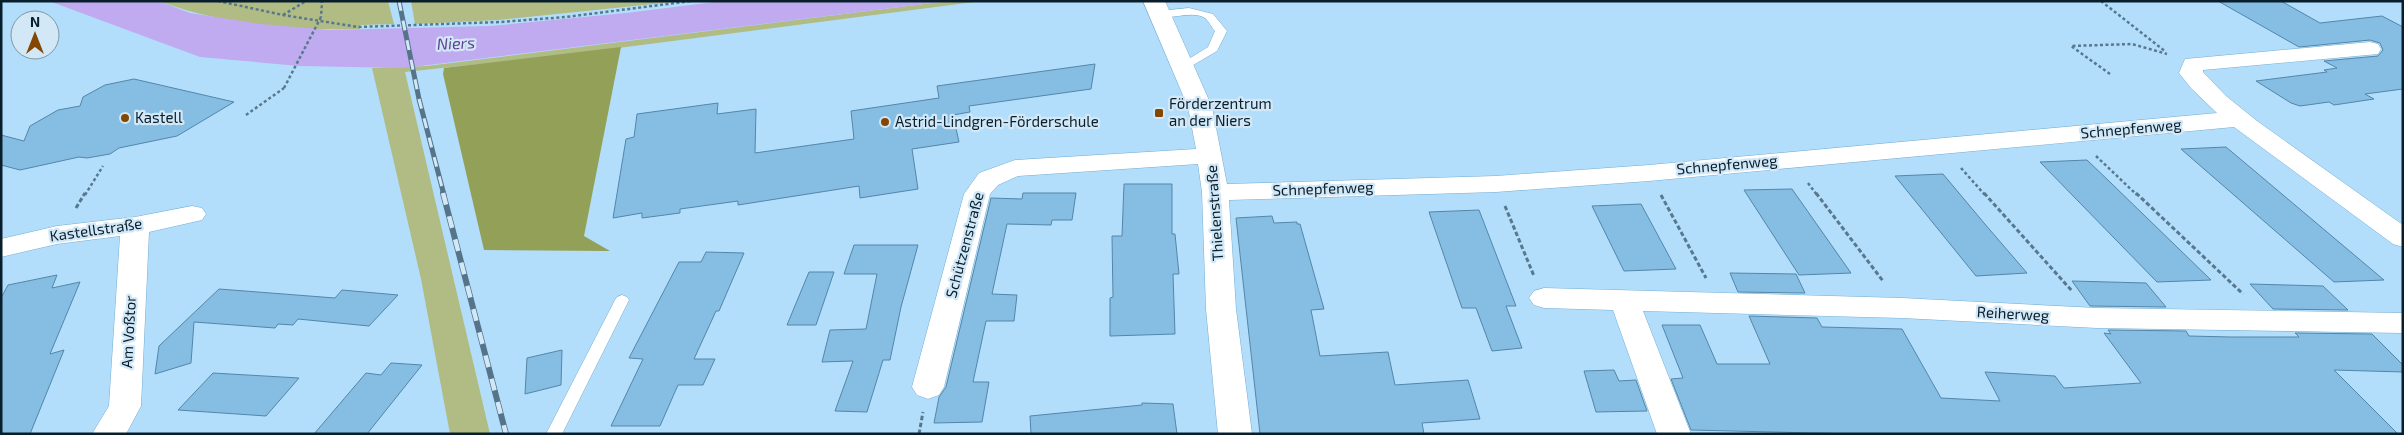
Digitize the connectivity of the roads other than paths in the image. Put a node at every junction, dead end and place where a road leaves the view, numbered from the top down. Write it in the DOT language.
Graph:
graph roads {
  1 [pos="1156,6"];
  2 [pos="2370,49"];
  3 [pos="1182,67"];
  4 [pos="2238,119"];
  5 [pos="1210,156"];
  6 [pos="1215,192"];
  7 [pos="192,214"];
  8 [pos="135,226"];
  9 [pos="2403,238"];
  10 [pos="1,248"];
  11 [pos="1544,298"];
  12 [pos="1624,299"];
  13 [pos="622,300"];
  14 [pos="2403,323"];
  15 [pos="928,387"];
  16 [pos="108,434"];
  17 [pos="554,434"];
  18 [pos="1235,434"];
  19 [pos="1674,434"];
  1 -- 3 [label="street, Thielenstraße"];
  1 -- 3 [label="lane"];
  2 -- 4 [label="street"];
  3 -- 5 [label="street, Thielenstraße"];
  4 -- 6 [label="street, Schnepfenweg"];
  4 -- 9 [label="street"];
  5 -- 6 [label="street, Thielenstraße"];
  5 -- 15 [label="street, Schützenstraße"];
  6 -- 18 [label="street, Thielenstraße"];
  7 -- 8 [label="street, Kastellstraße"];
  8 -- 10 [label="street, Kastellstraße"];
  8 -- 16 [label="street, Am Voßtor"];
  11 -- 12 [label="street, Reiherweg"];
  12 -- 14 [label="street, Reiherweg"];
  12 -- 19 [label="street"];
  13 -- 17 [label="lane"];
}
